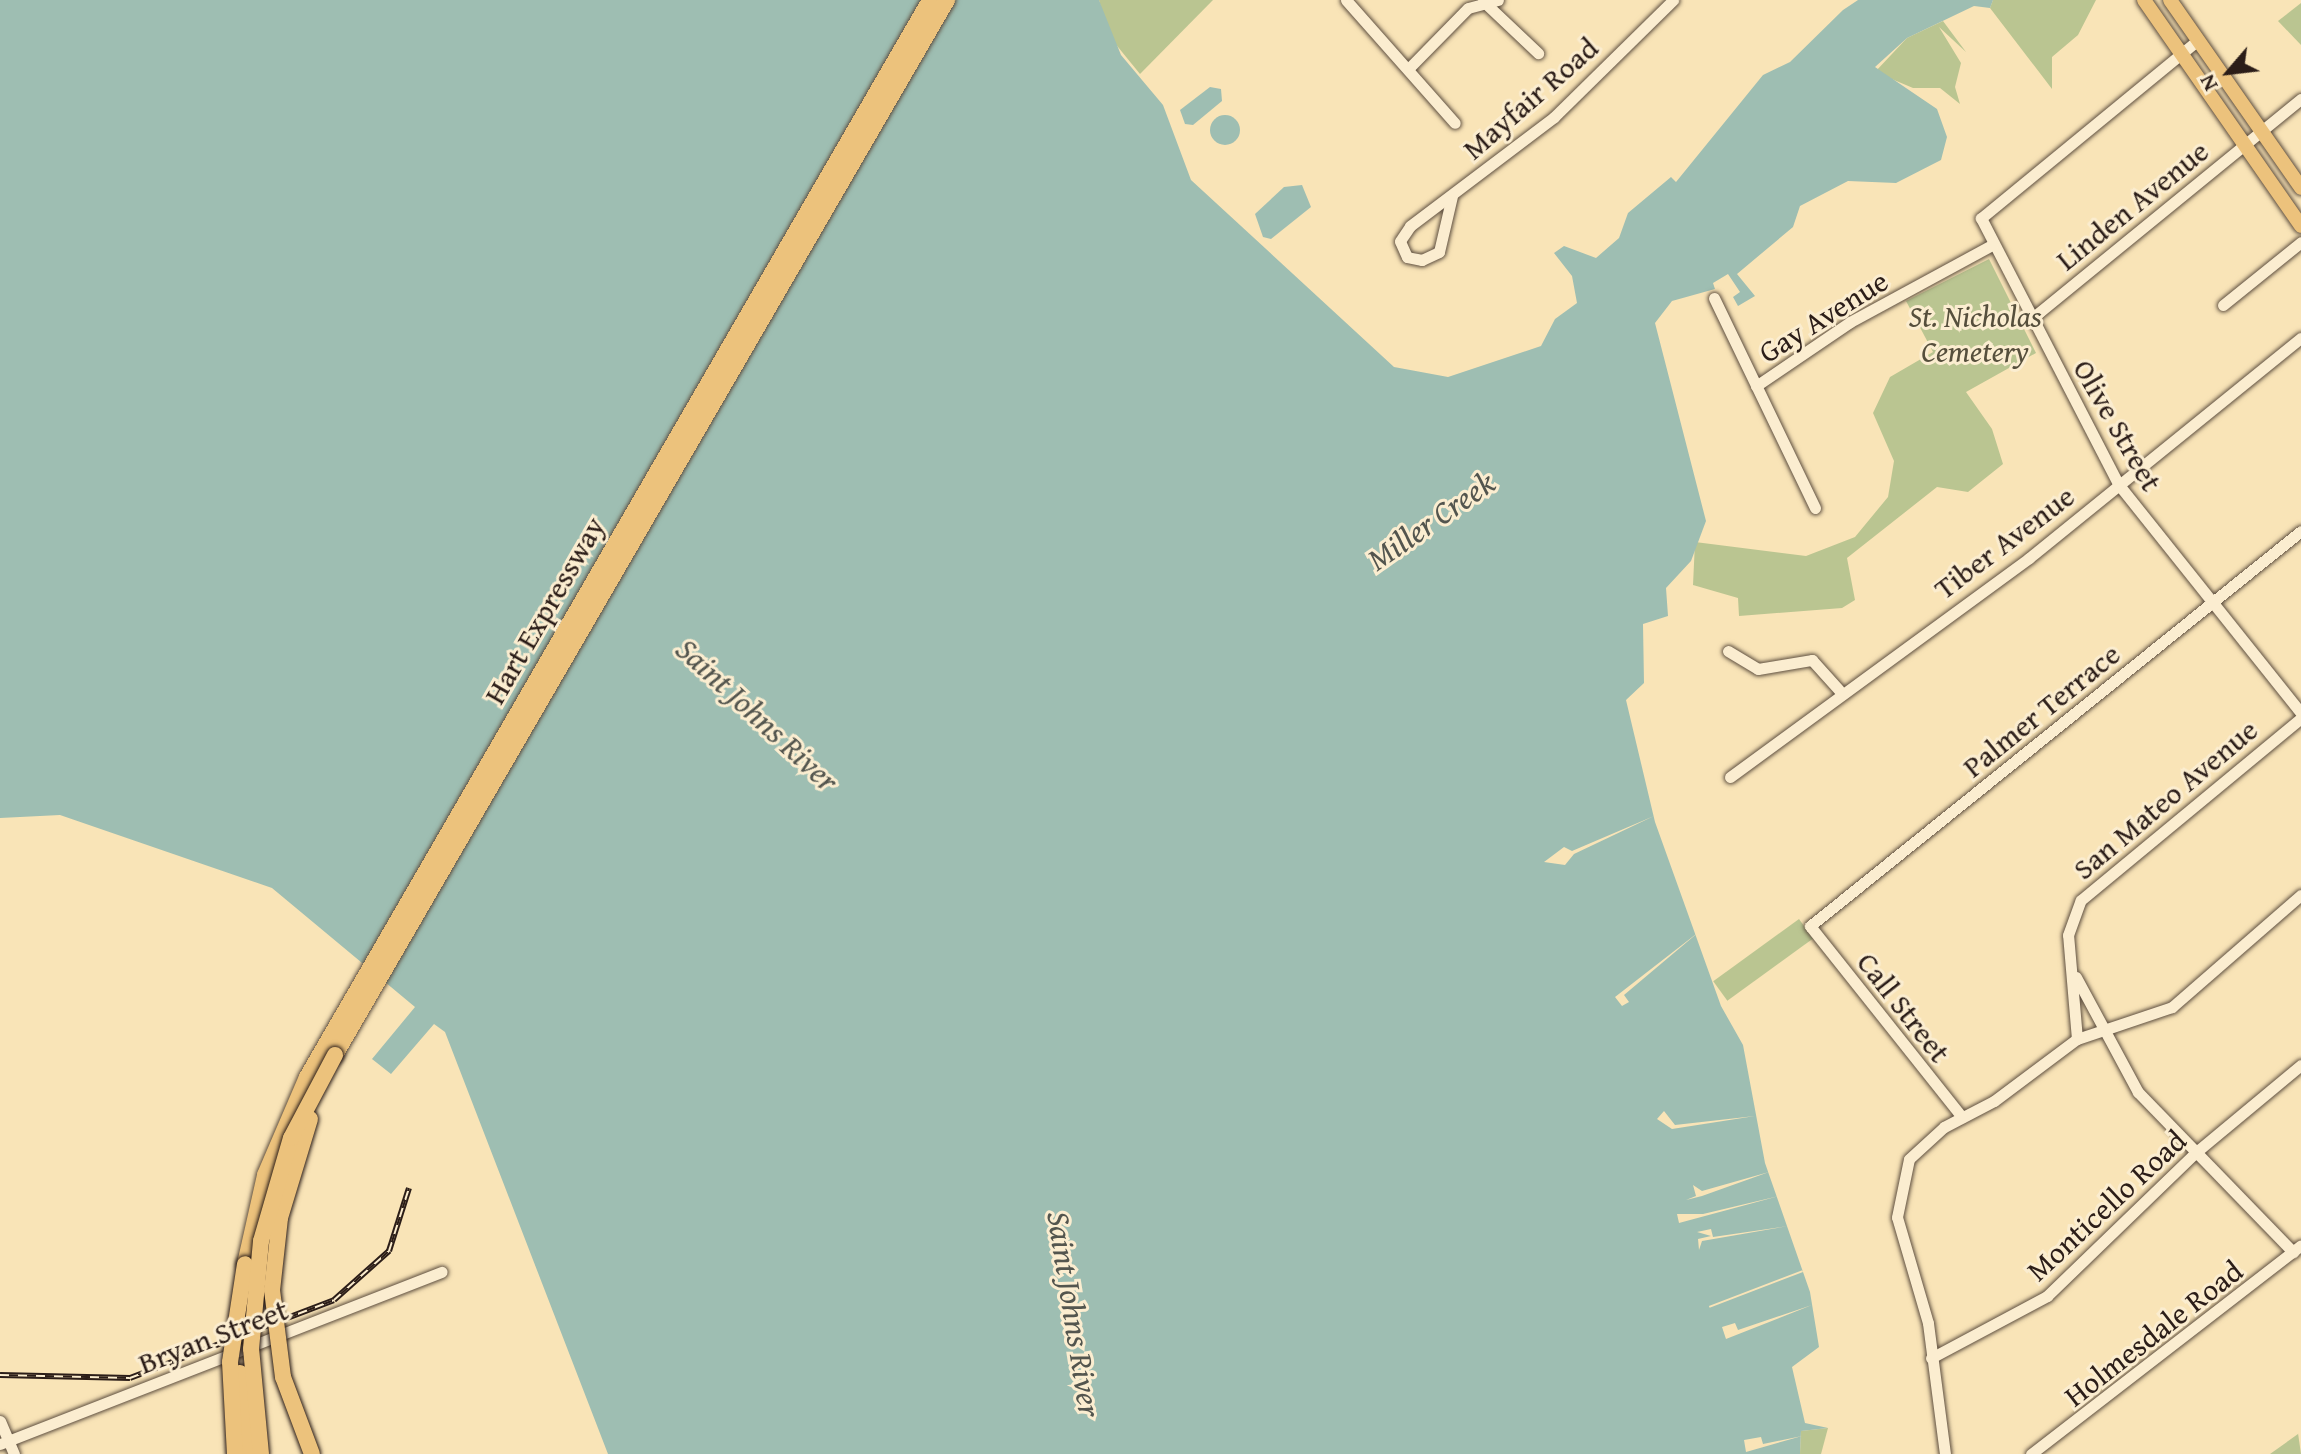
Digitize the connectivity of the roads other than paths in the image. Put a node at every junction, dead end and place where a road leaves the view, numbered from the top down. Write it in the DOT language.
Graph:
graph roads {
  1 [pos="930,0"];
  2 [pos="947,0"];
  3 [pos="1346,0"];
  4 [pos="1673,0"];
  5 [pos="2144,0"];
  6 [pos="2170,0"];
  7 [pos="1488,1"];
  8 [pos="2198,40"];
  9 [pos="1538,53"];
  10 [pos="2181,53"];
  11 [pos="1411,66"];
  12 [pos="2301,99"];
  13 [pos="1455,123"];
  14 [pos="2261,132"];
  15 [pos="2245,145"];
  16 [pos="2301,188"];
  17 [pos="1452,196"];
  18 [pos="2301,226"];
  19 [pos="2301,242"];
  20 [pos="1992,245"];
  21 [pos="1714,298"];
  22 [pos="2223,305"];
  23 [pos="2031,319"];
  24 [pos="2301,338"];
  25 [pos="1756,386"];
  26 [pos="2119,485"];
  27 [pos="1815,508"];
  28 [pos="2301,531"];
  29 [pos="2213,603"];
  30 [pos="1728,651"];
  31 [pos="1839,690"];
  32 [pos="2301,716"];
  33 [pos="1730,777"];
  34 [pos="2301,895"];
  35 [pos="1810,926"];
  36 [pos="2073,973"];
  37 [pos="2105,1029"];
  38 [pos="2077,1039"];
  39 [pos="335,1055"];
  40 [pos="2301,1065"];
  41 [pos="1962,1117"];
  42 [pos="2195,1153"];
  43 [pos="2297,1248"];
  44 [pos="245,1264"];
  45 [pos="442,1272"];
  46 [pos="1931,1358"];
  47 [pos="0,1421"];
  48 [pos="4,1443"];
  49 [pos="14,1454"];
  50 [pos="235,1454"];
  51 [pos="249,1454"];
  52 [pos="261,1454"];
  53 [pos="312,1454"];
  54 [pos="1945,1454"];
  55 [pos="2031,1454"];
  1 -- 44 [label="highway, Hart Expressway"];
  2 -- 39 [label="highway, Hart Expressway"];
  3 -- 11 [label="street"];
  4 -- 17 [label="street, Mayfair Road"];
  5 -- 10 [label="main road"];
  6 -- 8 [label="main road"];
  7 -- 9 [label="street"];
  7 -- 11 [label="street"];
  8 -- 10 [label="street"];
  8 -- 14 [label="main road"];
  10 -- 15 [label="main road"];
  10 -- 20 [label="street, Olive Street"];
  11 -- 13 [label="street"];
  12 -- 14 [label="street, Linden Avenue"];
  14 -- 15 [label="street, Linden Avenue"];
  14 -- 16 [label="main road"];
  15 -- 18 [label="main road"];
  15 -- 23 [label="street, Linden Avenue"];
  17 -- 17 [label="street, Mayfair Road"];
  19 -- 22 [label="street"];
  20 -- 23 [label="street, Olive Street"];
  20 -- 25 [label="street, Gay Avenue"];
  21 -- 25 [label="street"];
  23 -- 26 [label="street, Olive Street"];
  24 -- 26 [label="street, Tiber Avenue"];
  25 -- 27 [label="street, Gay Avenue"];
  26 -- 29 [label="street, Olive Street"];
  26 -- 31 [label="street, Tiber Avenue"];
  28 -- 29 [label="street, Palmer Terrace"];
  29 -- 32 [label="street, Olive Street"];
  29 -- 35 [label="street, Palmer Terrace"];
  30 -- 31 [label="street"];
  31 -- 33 [label="street, Tiber Avenue"];
  32 -- 36 [label="street, San Mateo Avenue"];
  34 -- 37 [label="street"];
  35 -- 41 [label="street, Call Street"];
  36 -- 37 [label="street, San Mateo Avenue"];
  36 -- 38 [label="street, San Mateo Avenue"];
  37 -- 38 [label="street"];
  37 -- 42 [label="street, San Mateo Avenue"];
  38 -- 41 [label="street"];
  39 -- 52 [label="highway, bridge"];
  39 -- 53 [label="highway, bridge"];
  40 -- 42 [label="street, Monticello Road"];
  41 -- 46 [label="street"];
  42 -- 43 [label="street, San Mateo Avenue"];
  42 -- 46 [label="street, Monticello Road"];
  43 -- 55 [label="street, Holmesdale Road"];
  44 -- 50 [label="highway, bridge"];
  44 -- 51 [label="highway, bridge"];
  45 -- 48 [label="street, Bryan Street"];
  46 -- 54 [label="street"];
  47 -- 48 [label="street"];
  48 -- 49 [label="street"];
}
